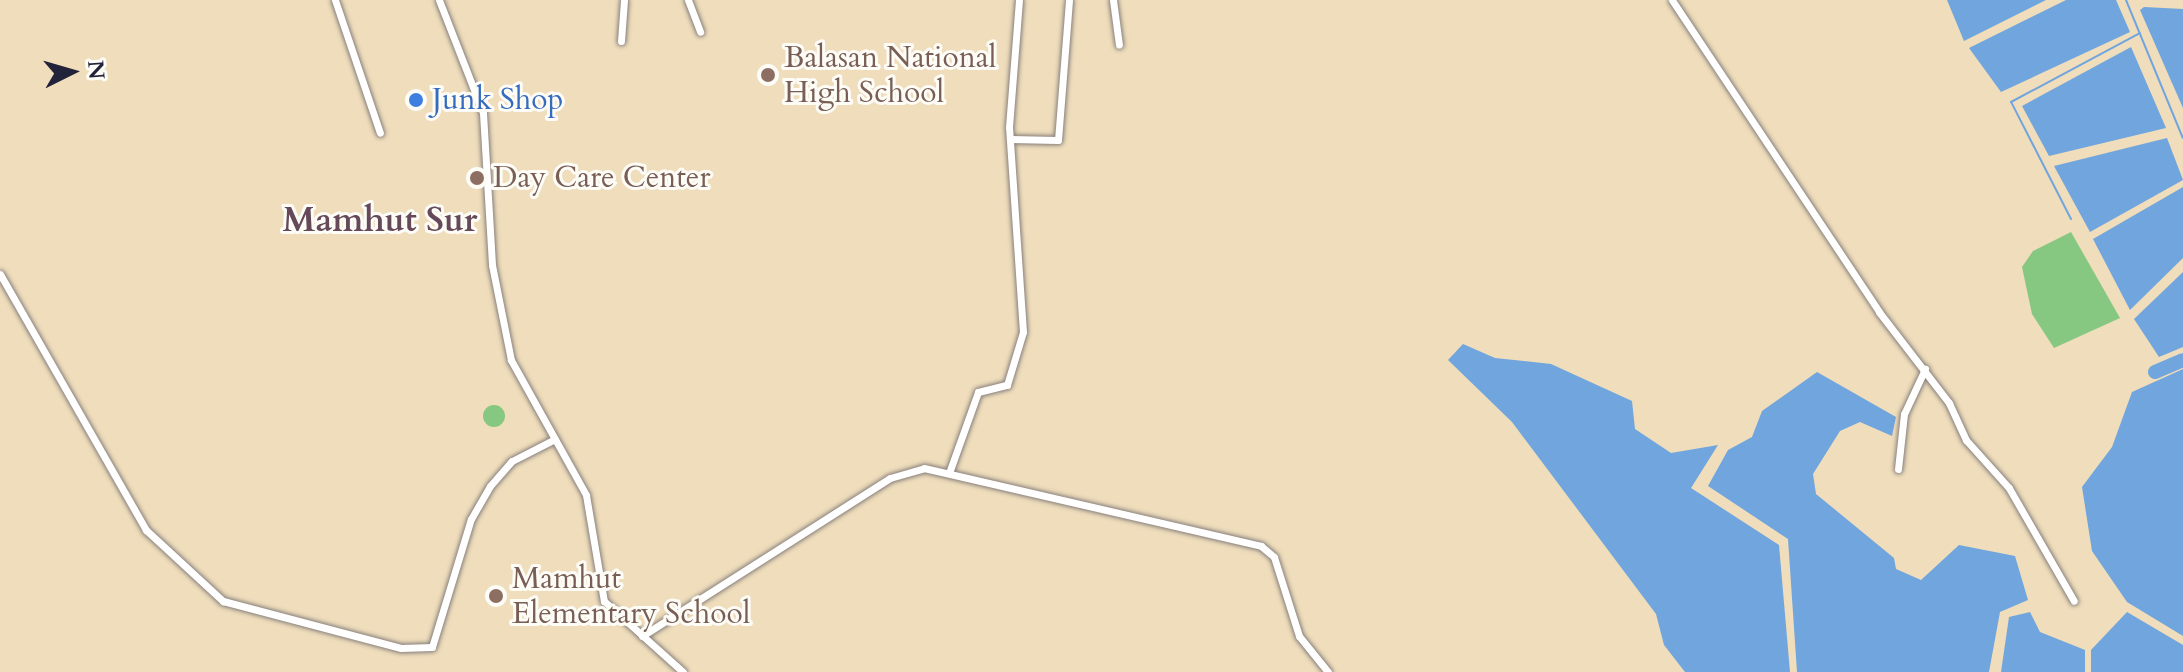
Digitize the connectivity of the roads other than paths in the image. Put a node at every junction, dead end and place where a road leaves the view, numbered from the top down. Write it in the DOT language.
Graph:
graph roads {
  1 [pos="335,0"];
  2 [pos="439,0"];
  3 [pos="624,0"];
  4 [pos="688,0"];
  5 [pos="1019,0"];
  6 [pos="1069,0"];
  7 [pos="1113,0"];
  8 [pos="1672,0"];
  9 [pos="700,32"];
  10 [pos="621,41"];
  11 [pos="1119,45"];
  12 [pos="380,133"];
  13 [pos="1010,139"];
  14 [pos="0,274"];
  15 [pos="1925,369"];
  16 [pos="555,439"];
  17 [pos="1898,469"];
  18 [pos="949,473"];
  19 [pos="2074,601"];
  20 [pos="642,636"];
  21 [pos="683,672"];
  22 [pos="1328,672"];
  1 -- 12 [label="street"];
  2 -- 16 [label="street"];
  3 -- 10 [label="street"];
  4 -- 9 [label="street"];
  5 -- 13 [label="street"];
  6 -- 13 [label="street"];
  7 -- 11 [label="street"];
  8 -- 15 [label="street"];
  13 -- 18 [label="street"];
  14 -- 16 [label="street"];
  15 -- 17 [label="street"];
  15 -- 19 [label="street"];
  16 -- 20 [label="street"];
  18 -- 20 [label="street"];
  18 -- 22 [label="street"];
  20 -- 21 [label="street"];
}
